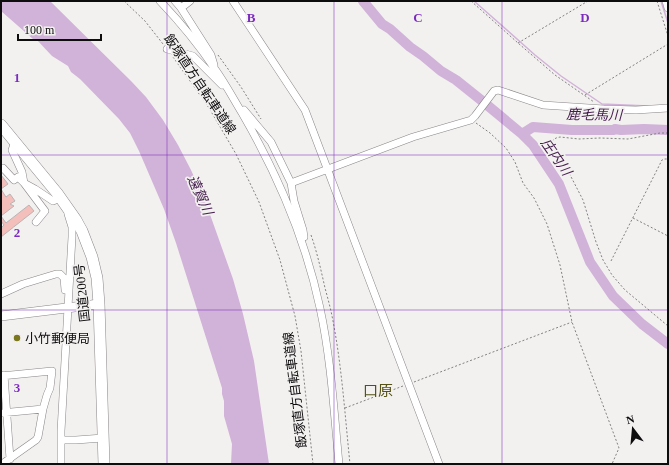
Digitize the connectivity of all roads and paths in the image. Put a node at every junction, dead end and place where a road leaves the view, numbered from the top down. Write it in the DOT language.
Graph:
graph roads {
  1 [pos="124,1"];
  2 [pos="160,1"];
  3 [pos="174,1"];
  4 [pos="190,1"];
  5 [pos="233,1"];
  6 [pos="471,1"];
  7 [pos="588,1"];
  8 [pos="657,1"];
  9 [pos="666,1"];
  10 [pos="181,8"];
  11 [pos="668,8"];
  12 [pos="668,36"];
  13 [pos="518,43"];
  14 [pos="668,44"];
  15 [pos="168,49"];
  16 [pos="217,53"];
  17 [pos="215,69"];
  18 [pos="231,94"];
  19 [pos="585,96"];
  20 [pos="668,108"];
  21 [pos="604,109"];
  22 [pos="473,118"];
  23 [pos="262,121"];
  24 [pos="1,124"];
  25 [pos="668,133"];
  26 [pos="15,142"];
  27 [pos="668,159"];
  28 [pos="1,169"];
  29 [pos="328,169"];
  30 [pos="24,183"];
  31 [pos="291,183"];
  32 [pos="63,201"];
  33 [pos="633,218"];
  34 [pos="36,222"];
  35 [pos="668,236"];
  36 [pos="305,251"];
  37 [pos="611,261"];
  38 [pos="1,294"];
  39 [pos="99,304"];
  40 [pos="67,308"];
  41 [pos="1,316"];
  42 [pos="572,322"];
  43 [pos="668,326"];
  44 [pos="3,375"];
  45 [pos="408,384"];
  46 [pos="43,409"];
  47 [pos="4,413"];
  48 [pos="103,438"];
  49 [pos="61,440"];
  50 [pos="10,459"];
  51 [pos="2,464"];
  52 [pos="61,464"];
  53 [pos="104,464"];
  54 [pos="313,464"];
  55 [pos="339,464"];
  56 [pos="350,464"];
  57 [pos="439,464"];
  58 [pos="612,464"];
  1 -- 15 [label="path, 飯塚直方自転車道線"];
  2 -- 17 [label="street"];
  3 -- 10 [label="street"];
  4 -- 10 [label="street"];
  5 -- 29 [label="street"];
  6 -- 13 [label="path"];
  7 -- 13 [label="path"];
  8 -- 12 [label="path"];
  9 -- 11 [label="street"];
  10 -- 17 [label="street"];
  13 -- 19 [label="path"];
  14 -- 19 [label="path"];
  15 -- 18 [label="street"];
  15 -- 54 [label="path, 飯塚直方自転車道線"];
  16 -- 23 [label="path"];
  17 -- 18 [label="street"];
  18 -- 31 [label="street"];
  18 -- 36 [label="street"];
  19 -- 21 [label="path"];
  20 -- 21 [label="street"];
  21 -- 22 [label="street"];
  22 -- 29 [label="street"];
  22 -- 42 [label="path"];
  24 -- 26 [label="highway, 国道200号"];
  25 -- 43 [label="path"];
  26 -- 30 [label="street"];
  26 -- 32 [label="highway, 国道200号"];
  27 -- 33 [label="path"];
  28 -- 30 [label="street"];
  29 -- 31 [label="street"];
  29 -- 45 [label="street"];
  30 -- 32 [label="street"];
  30 -- 34 [label="street"];
  31 -- 36 [label="street"];
  32 -- 39 [label="highway, 国道200号"];
  32 -- 40 [label="street"];
  33 -- 35 [label="path"];
  33 -- 37 [label="path"];
  36 -- 55 [label="street"];
  38 -- 40 [label="street"];
  39 -- 40 [label="main road"];
  39 -- 48 [label="highway, 国道200号"];
  40 -- 41 [label="main road"];
  40 -- 49 [label="street"];
  42 -- 45 [label="path"];
  42 -- 58 [label="path"];
  44 -- 46 [label="street"];
  44 -- 47 [label="street"];
  45 -- 56 [label="path"];
  45 -- 57 [label="street"];
  46 -- 47 [label="street"];
  46 -- 50 [label="street"];
  47 -- 50 [label="street"];
  48 -- 49 [label="street"];
  48 -- 53 [label="highway, 国道200号"];
  49 -- 52 [label="street"];
  50 -- 51 [label="street"];
}
